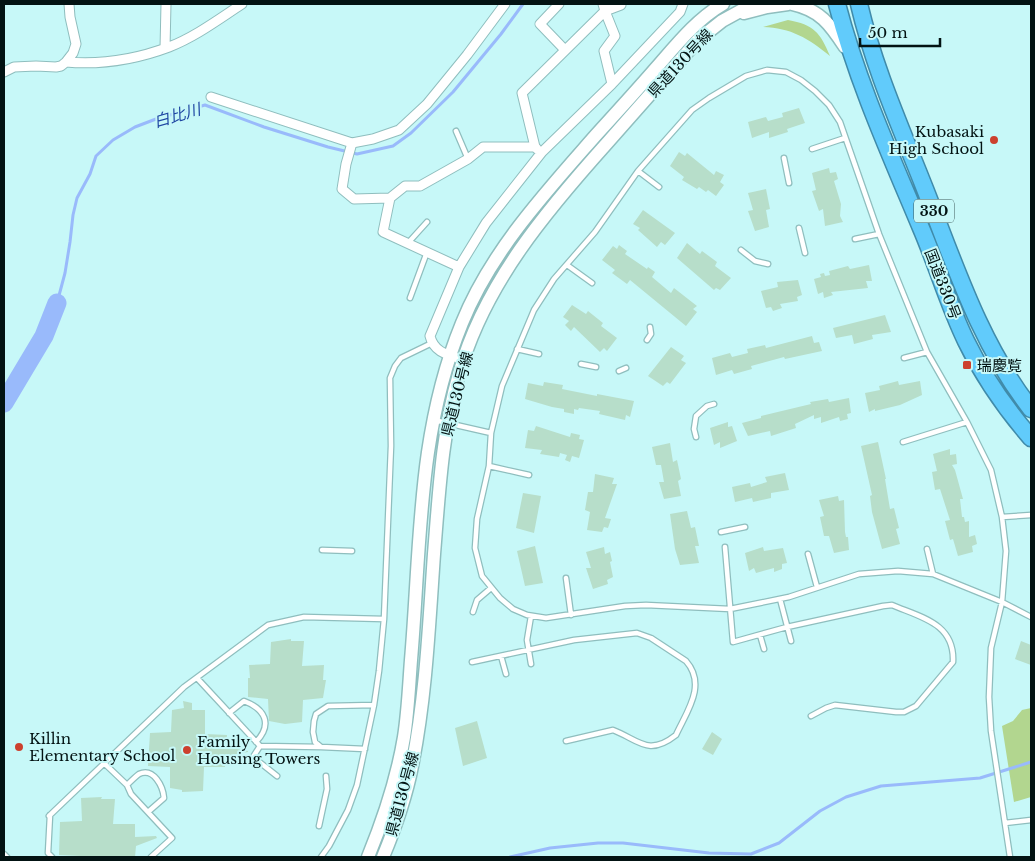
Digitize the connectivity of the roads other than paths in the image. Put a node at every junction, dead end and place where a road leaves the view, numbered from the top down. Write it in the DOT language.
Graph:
graph roads {
  1 [pos="70,4"];
  2 [pos="166,4"];
  3 [pos="242,4"];
  4 [pos="505,4"];
  5 [pos="559,4"];
  6 [pos="683,4"];
  7 [pos="723,4"];
  8 [pos="753,4"];
  9 [pos="790,4"];
  10 [pos="837,4"];
  11 [pos="859,4"];
  12 [pos="622,6"];
  13 [pos="604,8"];
  14 [pos="722,21"];
  15 [pos="165,48"];
  16 [pos="565,50"];
  17 [pos="851,55"];
  18 [pos="66,62"];
  19 [pos="4,72"];
  20 [pos="612,84"];
  21 [pos="211,97"];
  22 [pos="456,131"];
  23 [pos="845,138"];
  24 [pos="352,144"];
  25 [pos="812,149"];
  26 [pos="538,150"];
  27 [pos="784,158"];
  28 [pos="468,159"];
  29 [pos="638,171"];
  30 [pos="789,183"];
  31 [pos="659,187"];
  32 [pos="390,198"];
  33 [pos="427,222"];
  34 [pos="799,228"];
  35 [pos="879,234"];
  36 [pos="855,239"];
  37 [pos="408,243"];
  38 [pos="740,250"];
  39 [pos="427,252"];
  40 [pos="805,253"];
  41 [pos="768,264"];
  42 [pos="567,265"];
  43 [pos="459,267"];
  44 [pos="592,284"];
  45 [pos="410,298"];
  46 [pos="650,327"];
  47 [pos="647,340"];
  48 [pos="432,344"];
  49 [pos="517,349"];
  50 [pos="927,352"];
  51 [pos="539,354"];
  52 [pos="450,355"];
  53 [pos="904,358"];
  54 [pos="464,360"];
  55 [pos="581,364"];
  56 [pos="596,367"];
  57 [pos="626,368"];
  58 [pos="619,371"];
  59 [pos="714,404"];
  60 [pos="1031,409"];
  61 [pos="433,420"];
  62 [pos="448,422"];
  63 [pos="968,422"];
  64 [pos="491,433"];
  65 [pos="696,437"];
  66 [pos="1031,438"];
  67 [pos="903,442"];
  68 [pos="489,466"];
  69 [pos="528,475"];
  70 [pos="1031,515"];
  71 [pos="1002,517"];
  72 [pos="745,527"];
  73 [pos="721,532"];
  74 [pos="725,547"];
  75 [pos="927,549"];
  76 [pos="322,550"];
  77 [pos="352,551"];
  78 [pos="808,554"];
  79 [pos="933,574"];
  80 [pos="566,578"];
  81 [pos="817,587"];
  82 [pos="491,588"];
  83 [pos="780,599"];
  84 [pos="1002,602"];
  85 [pos="730,609"];
  86 [pos="473,612"];
  87 [pos="571,615"];
  88 [pos="531,616"];
  89 [pos="1031,617"];
  90 [pos="384,619"];
  91 [pos="787,627"];
  92 [pos="760,635"];
  93 [pos="791,641"];
  94 [pos="764,649"];
  95 [pos="529,650"];
  96 [pos="501,656"];
  97 [pos="472,662"];
  98 [pos="531,664"];
  99 [pos="506,674"];
  100 [pos="197,678"];
  101 [pos="374,705"];
  102 [pos="229,713"];
  103 [pos="811,716"];
  104 [pos="566,740"];
  105 [pos="256,742"];
  106 [pos="260,746"];
  107 [pos="320,747"];
  108 [pos="365,749"];
  109 [pos="104,763"];
  110 [pos="277,776"];
  111 [pos="326,776"];
  112 [pos="127,784"];
  113 [pos="148,812"];
  114 [pos="1031,820"];
  115 [pos="1005,823"];
  116 [pos="319,826"];
  117 [pos="4,854"];
  118 [pos="7,857"];
  119 [pos="52,857"];
  120 [pos="151,857"];
  121 [pos="321,857"];
  122 [pos="368,857"];
  123 [pos="383,857"];
  124 [pos="1010,857"];
  1 -- 18 [label="street"];
  2 -- 15 [label="street"];
  3 -- 15 [label="street"];
  4 -- 24 [label="street"];
  5 -- 16 [label="street"];
  6 -- 20 [label="street"];
  7 -- 52 [label="main road, 県道130号線"];
  8 -- 14 [label="main road, 県道130号線"];
  9 -- 14 [label="main road"];
  9 -- 17 [label="main road"];
  10 -- 17 [label="highway, 国道330号 / 330"];
  11 -- 60 [label="highway, 国道330号 / 330"];
  12 -- 13 [label="street"];
  13 -- 16 [label="street"];
  13 -- 20 [label="street"];
  14 -- 54 [label="main road, 県道130号線"];
  15 -- 18 [label="street"];
  16 -- 26 [label="street"];
  17 -- 66 [label="highway, 国道330号 / 330"];
  18 -- 19 [label="street"];
  20 -- 26 [label="street"];
  21 -- 24 [label="street"];
  22 -- 28 [label="lane"];
  23 -- 25 [label="lane"];
  23 -- 29 [label="lane"];
  23 -- 35 [label="lane"];
  24 -- 32 [label="street"];
  26 -- 28 [label="street"];
  26 -- 43 [label="street"];
  27 -- 30 [label="lane"];
  28 -- 32 [label="street"];
  29 -- 31 [label="lane"];
  29 -- 42 [label="lane"];
  32 -- 37 [label="street"];
  33 -- 37 [label="lane"];
  34 -- 40 [label="lane"];
  35 -- 36 [label="lane"];
  35 -- 50 [label="lane"];
  37 -- 39 [label="street"];
  38 -- 41 [label="lane"];
  39 -- 43 [label="street"];
  39 -- 45 [label="lane"];
  42 -- 44 [label="lane"];
  42 -- 49 [label="lane"];
  43 -- 48 [label="street"];
  46 -- 47 [label="lane"];
  48 -- 52 [label="street"];
  48 -- 90 [label="lane"];
  49 -- 51 [label="lane"];
  49 -- 64 [label="lane"];
  50 -- 53 [label="lane"];
  50 -- 63 [label="lane"];
  52 -- 54 [label="street"];
  52 -- 61 [label="main road, 県道130号線"];
  54 -- 62 [label="main road, 県道130号線"];
  55 -- 56 [label="lane"];
  57 -- 58 [label="lane"];
  59 -- 65 [label="lane"];
  61 -- 62 [label="lane"];
  61 -- 122 [label="main road, 県道130号線"];
  62 -- 64 [label="lane"];
  62 -- 123 [label="main road, 県道130号線"];
  63 -- 67 [label="lane"];
  63 -- 71 [label="lane"];
  64 -- 68 [label="lane"];
  68 -- 69 [label="lane"];
  68 -- 82 [label="lane"];
  70 -- 71 [label="lane"];
  71 -- 84 [label="lane"];
  72 -- 73 [label="lane"];
  74 -- 85 [label="lane"];
  75 -- 79 [label="lane"];
  76 -- 77 [label="lane"];
  78 -- 81 [label="lane"];
  79 -- 81 [label="lane"];
  79 -- 84 [label="lane"];
  80 -- 87 [label="lane"];
  81 -- 83 [label="lane"];
  82 -- 86 [label="lane"];
  82 -- 88 [label="lane"];
  83 -- 85 [label="lane"];
  83 -- 91 [label="lane"];
  84 -- 89 [label="lane"];
  84 -- 115 [label="lane"];
  85 -- 87 [label="lane"];
  85 -- 92 [label="lane"];
  87 -- 88 [label="lane"];
  88 -- 95 [label="lane"];
  90 -- 100 [label="lane"];
  90 -- 101 [label="lane"];
  91 -- 92 [label="lane"];
  91 -- 93 [label="lane"];
  91 -- 103 [label="lane"];
  92 -- 94 [label="lane"];
  95 -- 96 [label="lane"];
  95 -- 98 [label="lane"];
  95 -- 104 [label="lane"];
  96 -- 97 [label="lane"];
  96 -- 99 [label="lane"];
  100 -- 102 [label="lane"];
  100 -- 109 [label="lane"];
  101 -- 107 [label="lane"];
  101 -- 108 [label="lane"];
  102 -- 105 [label="lane"];
  102 -- 105 [label="lane"];
  105 -- 106 [label="lane"];
  106 -- 107 [label="lane"];
  106 -- 110 [label="lane"];
  107 -- 108 [label="lane"];
  108 -- 121 [label="lane"];
  109 -- 112 [label="lane"];
  109 -- 119 [label="lane"];
  111 -- 116 [label="lane"];
  112 -- 113 [label="lane"];
  112 -- 113 [label="lane"];
  113 -- 120 [label="lane"];
  114 -- 115 [label="lane"];
  115 -- 124 [label="lane"];
  117 -- 118 [label="lane"];
}
